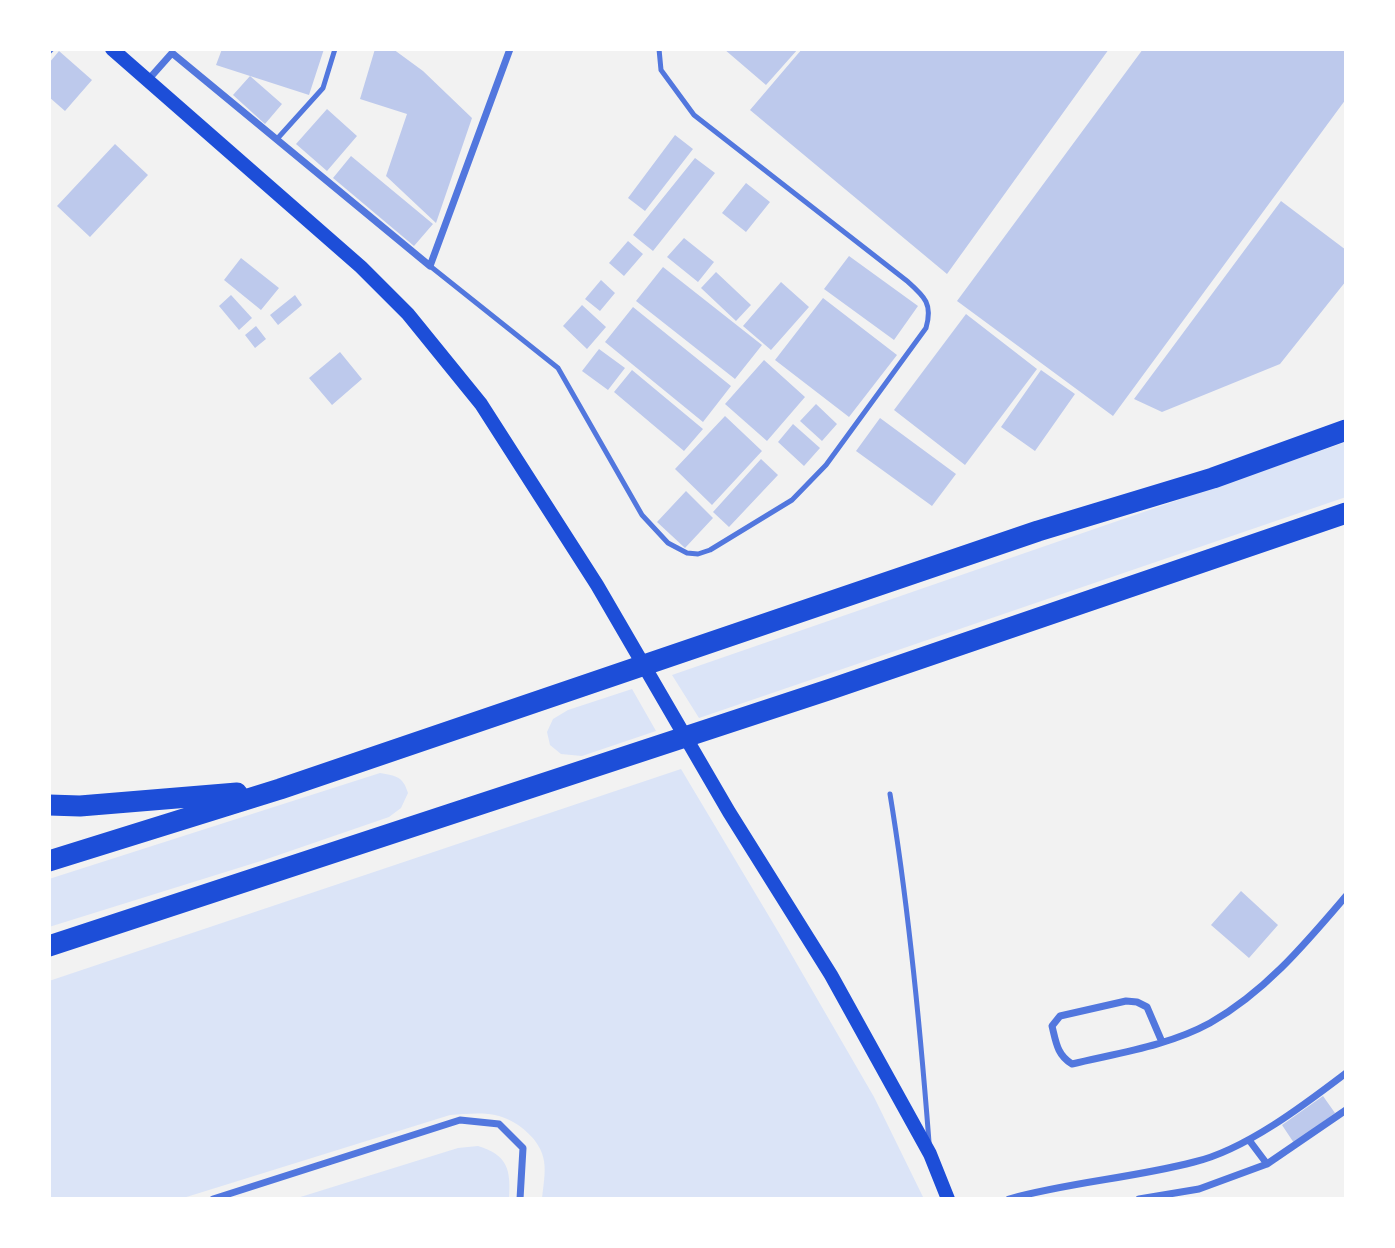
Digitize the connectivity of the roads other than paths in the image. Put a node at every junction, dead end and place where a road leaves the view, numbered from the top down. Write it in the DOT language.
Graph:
graph roads {
  1 [pos="112,49"];
  2 [pos="335,49"];
  3 [pos="510,49"];
  4 [pos="659,49"];
  5 [pos="172,51"];
  6 [pos="147,80"];
  7 [pos="277,139"];
  8 [pos="430,266"];
  9 [pos="1346,430"];
  10 [pos="1346,513"];
  11 [pos="280,789"];
  12 [pos="890,794"];
  13 [pos="49,805"];
  14 [pos="49,861"];
  15 [pos="1346,897"];
  16 [pos="86,934"];
  17 [pos="49,946"];
  18 [pos="49,954"];
  19 [pos="1162,1042"];
  20 [pos="1346,1073"];
  21 [pos="1346,1110"];
  22 [pos="1249,1140"];
  23 [pos="930,1154"];
  24 [pos="1267,1164"];
  25 [pos="213,1199"];
  26 [pos="520,1199"];
  27 [pos="948,1199"];
  28 [pos="1009,1199"];
  29 [pos="1139,1199"];
  1 -- 6 [label="main road"];
  2 -- 7 [label="lane"];
  3 -- 8 [label="street"];
  4 -- 8 [label="lane"];
  5 -- 6 [label="street"];
  5 -- 7 [label="street"];
  6 -- 23 [label="main road"];
  7 -- 8 [label="street"];
  9 -- 11 [label="highway"];
  10 -- 16 [label="highway"];
  11 -- 13 [label="highway"];
  11 -- 14 [label="highway"];
  12 -- 23 [label="lane"];
  15 -- 19 [label="street"];
  16 -- 17 [label="highway"];
  16 -- 18 [label="highway"];
  19 -- 19 [label="street"];
  20 -- 22 [label="street"];
  21 -- 24 [label="street"];
  22 -- 24 [label="street"];
  22 -- 28 [label="street"];
  23 -- 27 [label="main road"];
  24 -- 29 [label="street"];
  25 -- 26 [label="street"];
}
